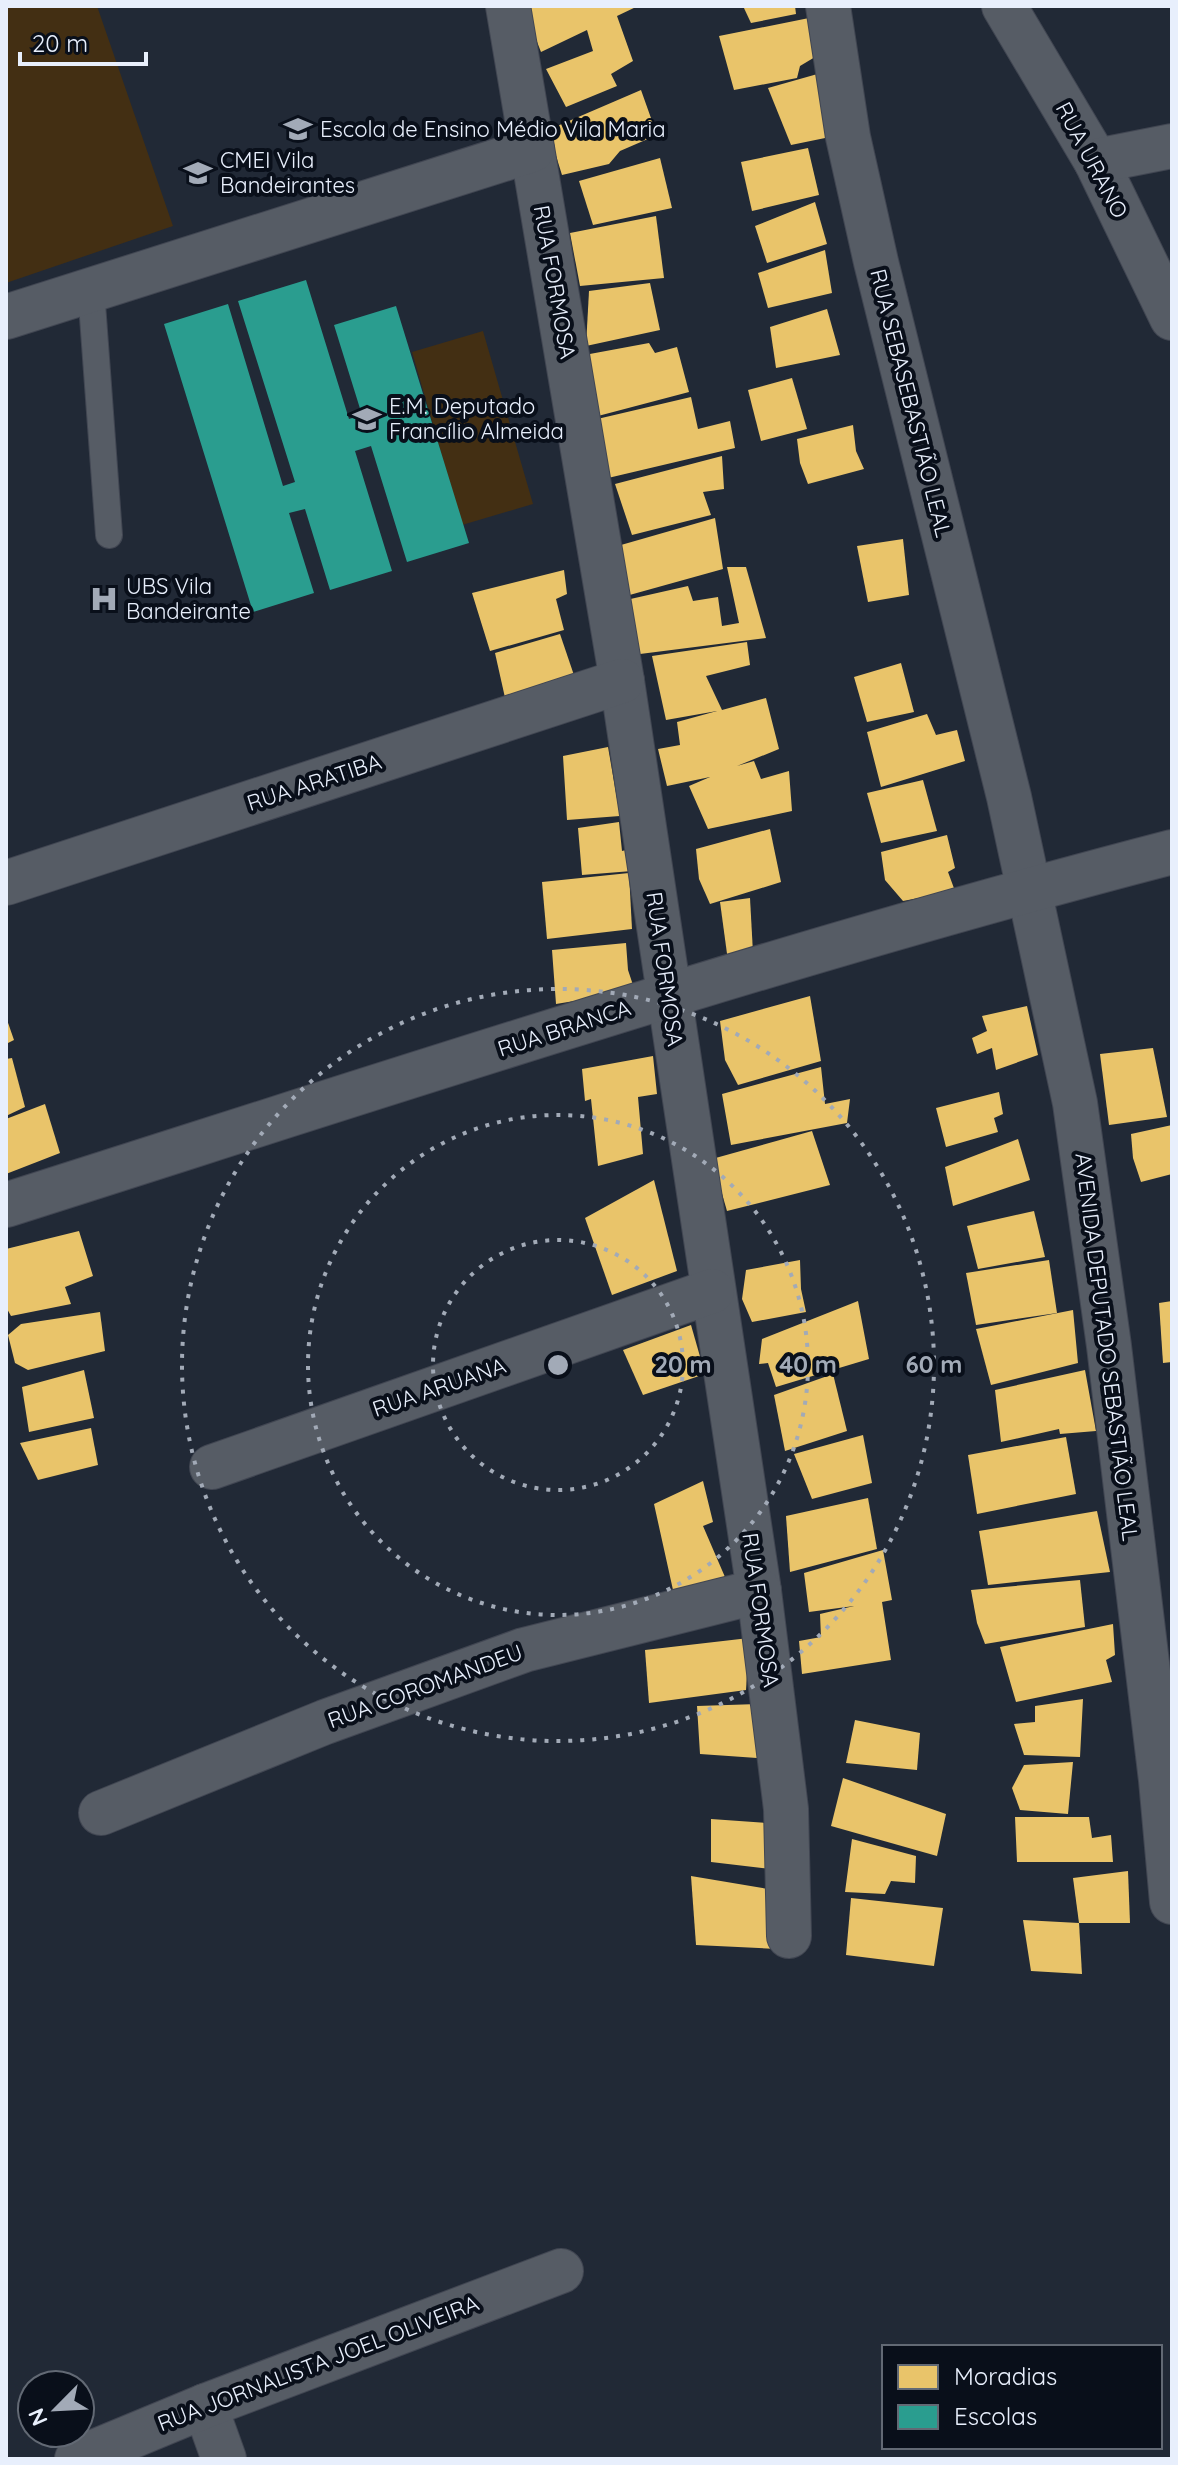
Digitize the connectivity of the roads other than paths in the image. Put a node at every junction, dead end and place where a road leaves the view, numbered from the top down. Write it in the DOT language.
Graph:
graph roads {
  1 [pos="508,6"];
  2 [pos="828,6"];
  3 [pos="1004,6"];
  4 [pos="1172,146"];
  5 [pos="532,150"];
  6 [pos="1096,161"];
  7 [pos="91,290"];
  8 [pos="6,317"];
  9 [pos="1172,318"];
  10 [pos="109,535"];
  11 [pos="622,681"];
  12 [pos="1009,797"];
  13 [pos="1172,852"];
  14 [pos="6,883"];
  15 [pos="1028,890"];
  16 [pos="668,995"];
  17 [pos="6,1205"];
  18 [pos="712,1291"];
  19 [pos="212,1467"];
  20 [pos="759,1591"];
  21 [pos="101,1813"];
  22 [pos="1172,1902"];
  23 [pos="789,1936"];
  24 [pos="561,2271"];
  25 [pos="205,2406"];
  26 [pos="77,2459"];
  27 [pos="224,2459"];
  1 -- 5 [label="street, RUA FORMOSA"];
  2 -- 12 [label="street, RUA SEBASEBASTIÃO LEAL"];
  3 -- 6 [label="street, RUA URANO"];
  4 -- 6 [label="street"];
  5 -- 7 [label="street"];
  5 -- 11 [label="street, RUA FORMOSA"];
  6 -- 9 [label="street, RUA URANO"];
  7 -- 8 [label="street"];
  7 -- 10 [label="lane"];
  11 -- 14 [label="street, RUA ARATIBA"];
  11 -- 16 [label="street, RUA FORMOSA"];
  12 -- 15 [label="street, AVENIDA DEPUTADO SEBASTIÃO LEAL"];
  13 -- 15 [label="street, RUA BRANCA"];
  15 -- 16 [label="street, RUA BRANCA"];
  15 -- 22 [label="street, AVENIDA DEPUTADO SEBASTIÃO LEAL"];
  16 -- 17 [label="street, RUA BRANCA"];
  16 -- 18 [label="street, RUA FORMOSA"];
  18 -- 19 [label="street, RUA ARUANA"];
  18 -- 20 [label="street, RUA FORMOSA"];
  20 -- 21 [label="street, RUA COROMANDEU"];
  20 -- 23 [label="street, RUA FORMOSA"];
  24 -- 25 [label="street, RUA JORNALISTA JOEL OLIVEIRA"];
  25 -- 26 [label="street, RUA JORNALISTA JOEL OLIVEIRA"];
  25 -- 27 [label="street"];
}
